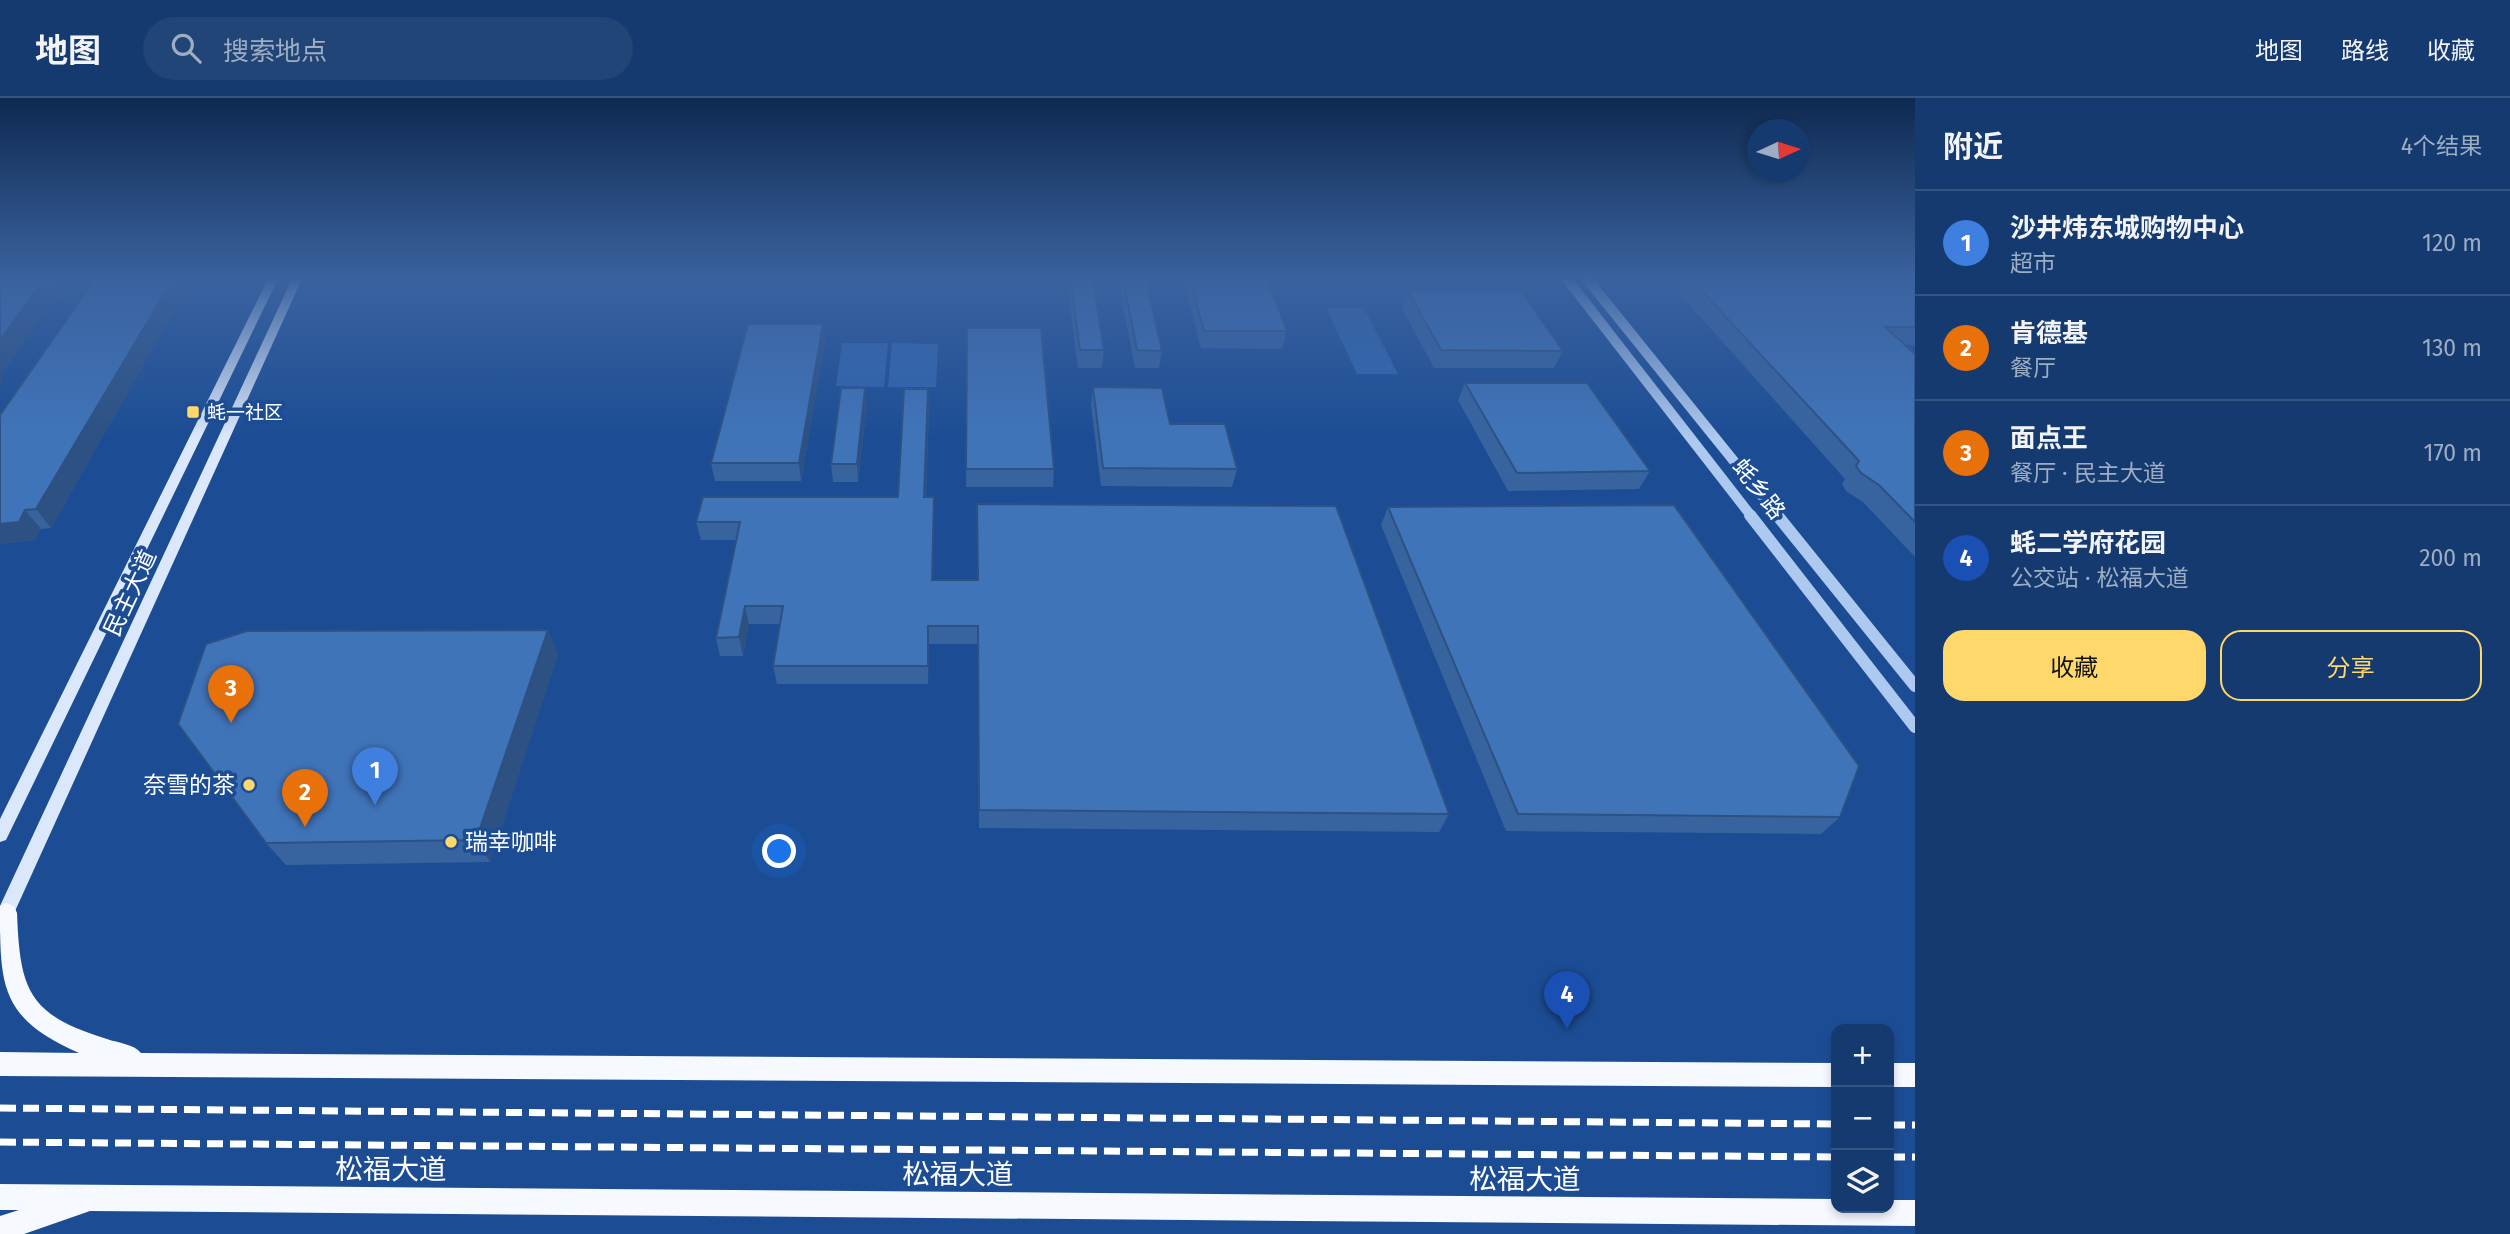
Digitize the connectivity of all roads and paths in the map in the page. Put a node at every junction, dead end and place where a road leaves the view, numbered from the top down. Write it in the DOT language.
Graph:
graph roads {
  1 [pos="247,332"];
  2 [pos="273,332"];
  3 [pos="1608,332"];
  4 [pos="1630,332"];
  5 [pos="1915,686"];
  6 [pos="1915,727"];
  7 [pos="0,835"];
  8 [pos="3,919"];
  9 [pos="0,1064"];
  10 [pos="155,1065"];
  11 [pos="1831,1075"];
  12 [pos="1894,1075"];
  13 [pos="1915,1075"];
  14 [pos="0,1197"];
  15 [pos="96,1198"];
  16 [pos="1915,1213"];
  17 [pos="0,1229"];
  1 -- 7 [label="main road, 民主大道"];
  2 -- 8 [label="main road, 民主大道"];
  3 -- 6 [label="street, 蚝乡路"];
  4 -- 5 [label="street, 蚝乡路"];
  8 -- 10 [label="main road"];
  9 -- 10 [label="main road"];
  10 -- 11 [label="main road"];
  12 -- 13 [label="main road"];
  14 -- 15 [label="main road, 松福大道"];
  15 -- 16 [label="main road, 松福大道"];
  15 -- 17 [label="main road"];
}
